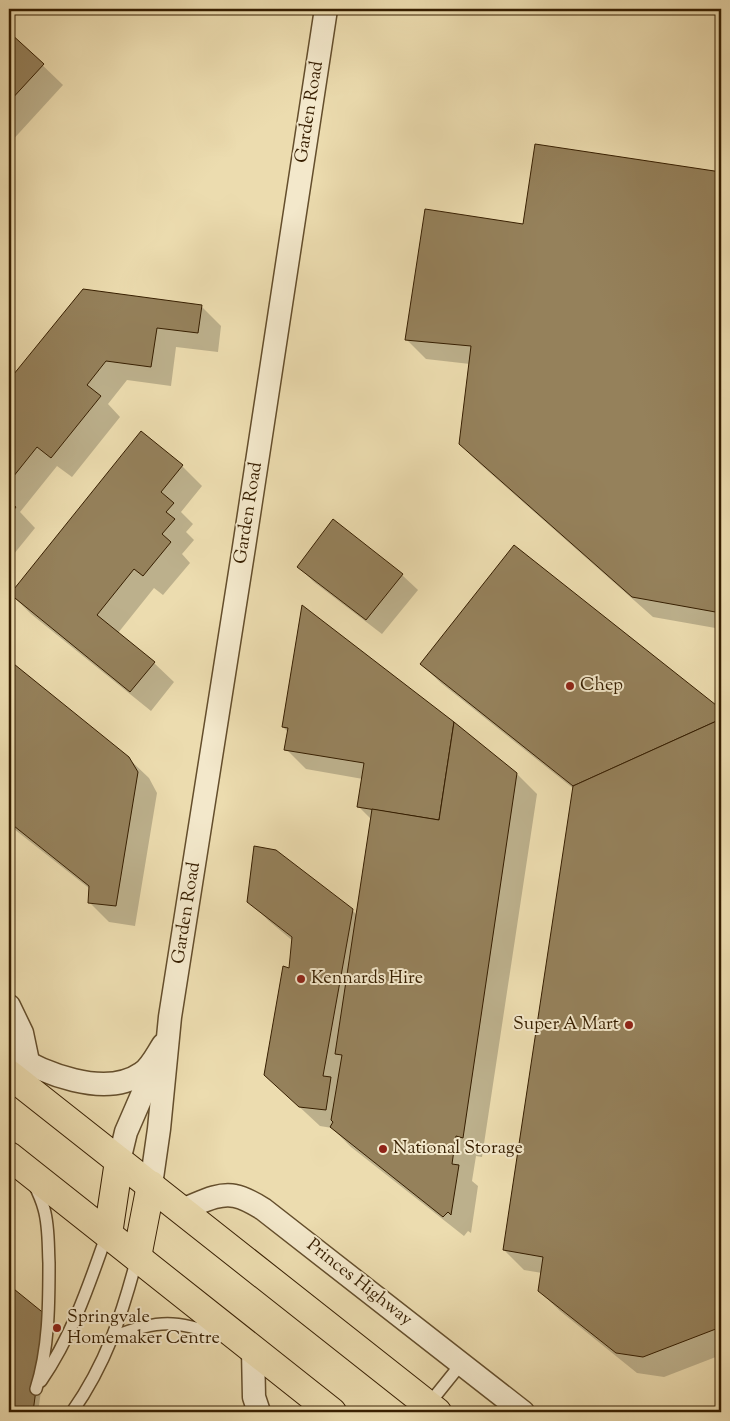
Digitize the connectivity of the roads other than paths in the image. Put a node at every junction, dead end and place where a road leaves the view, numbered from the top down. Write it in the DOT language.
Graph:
graph roads {
  1 [pos="326,9"];
  2 [pos="9,1006"];
  3 [pos="170,1016"];
  4 [pos="162,1045"];
  5 [pos="9,1052"];
  6 [pos="18,1069"];
  7 [pos="16,1161"];
  8 [pos="119,1162"];
  9 [pos="151,1185"];
  10 [pos="182,1210"];
  11 [pos="108,1234"];
  12 [pos="137,1257"];
  13 [pos="113,1337"];
  14 [pos="253,1350"];
  15 [pos="461,1364"];
  16 [pos="85,1393"];
  17 [pos="433,1409"];
  18 [pos="72,1412"];
  19 [pos="79,1412"];
  20 [pos="259,1412"];
  21 [pos="332,1412"];
  22 [pos="522,1412"];
  1 -- 3 [label="street, Garden Road"];
  2 -- 6 [label="street"];
  3 -- 4 [label="street, Garden Road"];
  3 -- 9 [label="street, Garden Road"];
  4 -- 6 [label="street"];
  4 -- 8 [label="street, Garden Road"];
  5 -- 6 [label="street"];
  6 -- 8 [label="highway"];
  7 -- 11 [label="highway"];
  7 -- 11 [label="lane"];
  8 -- 9 [label="highway"];
  8 -- 11 [label="highway"];
  9 -- 10 [label="highway"];
  9 -- 12 [label="highway"];
  10 -- 15 [label="street, Princes Highway"];
  10 -- 17 [label="highway"];
  11 -- 12 [label="highway"];
  12 -- 13 [label="lane"];
  12 -- 14 [label="highway"];
  13 -- 14 [label="lane"];
  13 -- 16 [label="lane"];
  14 -- 20 [label="street"];
  14 -- 21 [label="highway"];
  15 -- 17 [label="lane"];
  15 -- 22 [label="street, Princes Highway"];
  16 -- 18 [label="lane"];
  16 -- 19 [label="lane"];
}
